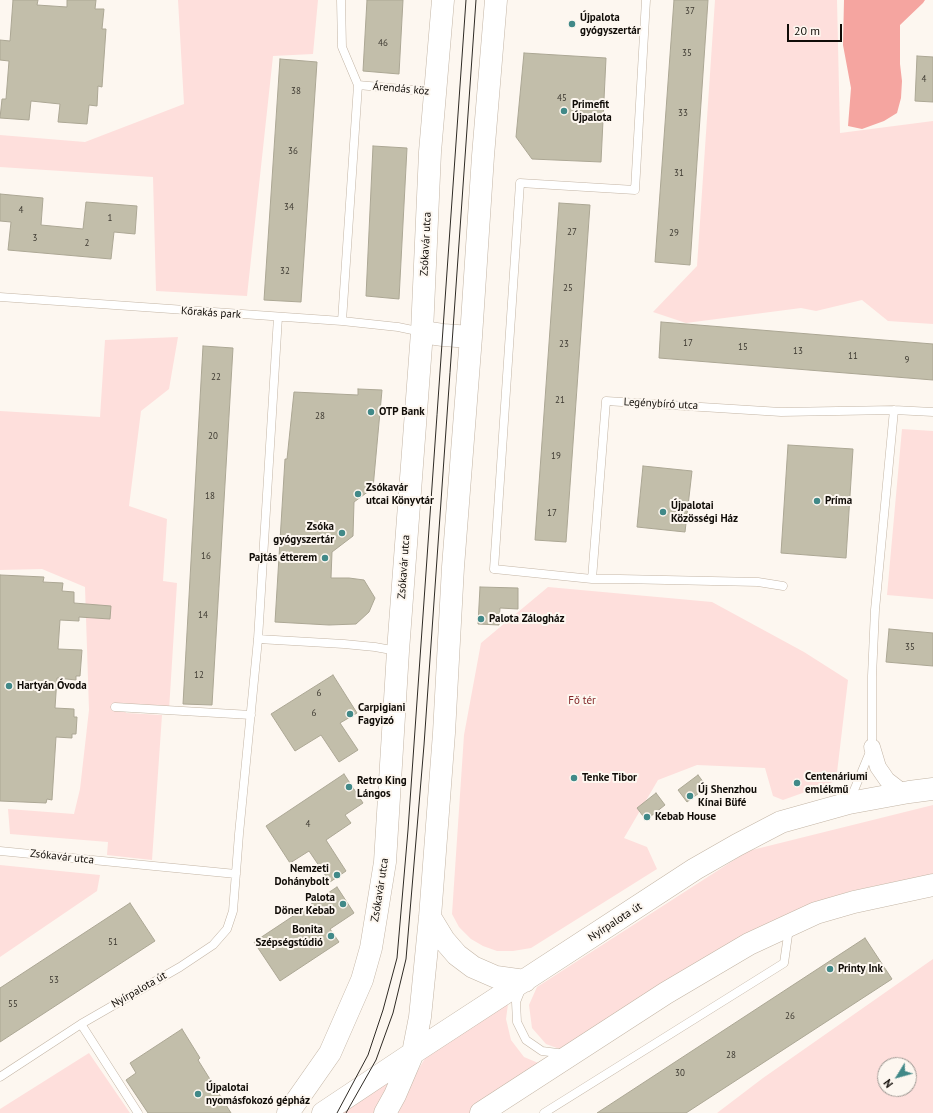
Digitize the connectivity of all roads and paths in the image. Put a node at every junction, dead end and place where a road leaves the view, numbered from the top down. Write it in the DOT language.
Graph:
graph roads {
  1 [pos="341,0"];
  2 [pos="443,0"];
  3 [pos="496,0"];
  4 [pos="646,0"];
  5 [pos="358,85"];
  6 [pos="435,92"];
  7 [pos="0,297"];
  8 [pos="278,317"];
  9 [pos="342,321"];
  10 [pos="422,332"];
  11 [pos="471,337"];
  12 [pos="894,410"];
  13 [pos="933,412"];
  14 [pos="592,579"];
  15 [pos="783,586"];
  16 [pos="258,638"];
  17 [pos="398,652"];
  18 [pos="115,707"];
  19 [pos="251,715"];
  20 [pos="872,747"];
  21 [pos="933,789"];
  22 [pos="908,792"];
  23 [pos="849,803"];
  24 [pos="0,850"];
  25 [pos="236,874"];
  26 [pos="933,885"];
  27 [pos="430,917"];
  28 [pos="790,925"];
  29 [pos="525,981"];
  30 [pos="81,1024"];
  31 [pos="413,1052"];
  32 [pos="570,1055"];
  33 [pos="0,1077"];
  34 [pos="138,1113"];
  35 [pos="288,1113"];
  36 [pos="323,1113"];
  37 [pos="385,1113"];
  38 [pos="481,1113"];
  39 [pos="544,1113"];
  1 -- 5 [label="lane, Árendás köz"];
  2 -- 6 [label="street, Zsókavár utca"];
  3 -- 11 [label="street"];
  4 -- 14 [label="lane"];
  5 -- 6 [label="lane, Árendás köz"];
  5 -- 9 [label="lane"];
  6 -- 10 [label="street, Zsókavár utca"];
  7 -- 8 [label="lane, Kőrakás park"];
  8 -- 9 [label="lane, Kőrakás park"];
  8 -- 16 [label="lane"];
  9 -- 10 [label="lane, Kőrakás park"];
  10 -- 11 [label="street"];
  10 -- 17 [label="street, Zsókavár utca"];
  11 -- 27 [label="street"];
  12 -- 13 [label="lane, Legénybíró utca"];
  12 -- 14 [label="lane, Legénybíró utca"];
  12 -- 20 [label="lane"];
  14 -- 15 [label="lane"];
  16 -- 17 [label="lane"];
  16 -- 19 [label="lane"];
  17 -- 35 [label="street, Zsókavár utca"];
  18 -- 19 [label="lane"];
  19 -- 25 [label="lane"];
  20 -- 22 [label="street"];
  20 -- 23 [label="lane"];
  21 -- 22 [label="street, Nyírpalota út"];
  22 -- 23 [label="street, Nyírpalota út"];
  23 -- 29 [label="street, Nyírpalota út"];
  24 -- 25 [label="lane, Zsókavár utca"];
  25 -- 30 [label="lane, Nyírpalota út"];
  26 -- 28 [label="street"];
  27 -- 29 [label="street"];
  27 -- 31 [label="street"];
  28 -- 32 [label="street"];
  28 -- 39 [label="lane"];
  29 -- 31 [label="street, Nyírpalota út"];
  29 -- 32 [label="lane"];
  30 -- 33 [label="lane, Nyírpalota út"];
  30 -- 34 [label="lane"];
  31 -- 36 [label="street, Nyírpalota út"];
  31 -- 37 [label="street"];
  32 -- 38 [label="street"];
}
